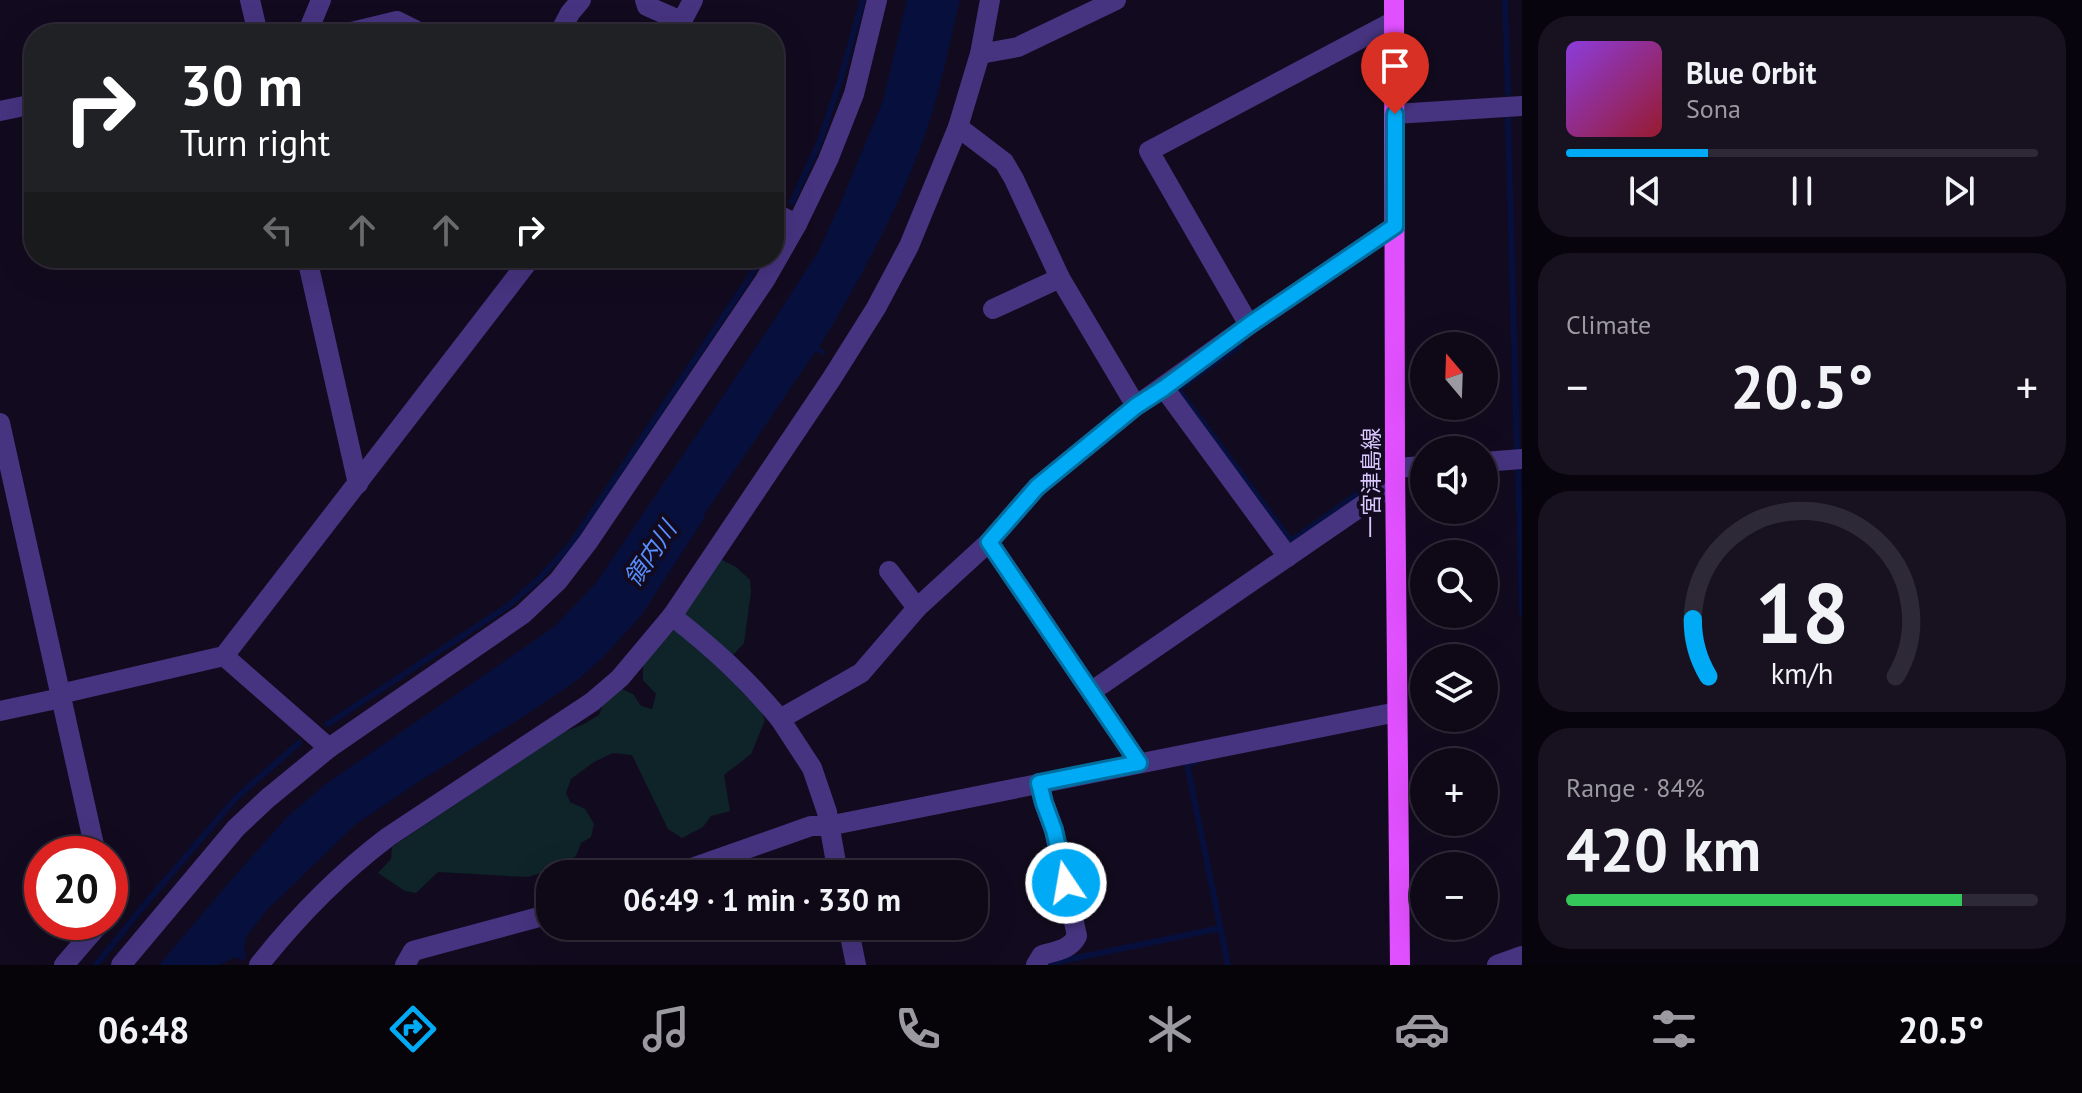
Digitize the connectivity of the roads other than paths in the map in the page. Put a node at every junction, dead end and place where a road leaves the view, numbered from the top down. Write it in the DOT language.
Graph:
graph roads {
  1 [pos="250,0"];
  2 [pos="321,0"];
  3 [pos="581,0"];
  4 [pos="645,0"];
  5 [pos="693,0"];
  6 [pos="877,0"];
  7 [pos="990,0"];
  8 [pos="1116,0"];
  9 [pos="1394,10"];
  10 [pos="256,24"];
  11 [pos="311,24"];
  12 [pos="564,24"];
  13 [pos="672,24"];
  14 [pos="680,24"];
  15 [pos="980,54"];
  16 [pos="24,106"];
  17 [pos="1522,106"];
  18 [pos="0,111"];
  19 [pos="1395,114"];
  20 [pos="958,127"];
  21 [pos="784,218"];
  22 [pos="797,224"];
  23 [pos="1395,226"];
  24 [pos="784,247"];
  25 [pos="309,268"];
  26 [pos="523,268"];
  27 [pos="772,268"];
  28 [pos="1060,278"];
  29 [pos="993,309"];
  30 [pos="1249,325"];
  31 [pos="1164,388"];
  32 [pos="1136,406"];
  33 [pos="0,423"];
  34 [pos="1522,459"];
  35 [pos="1498,461"];
  36 [pos="1410,470"];
  37 [pos="1395,475"];
  38 [pos="6,483"];
  39 [pos="358,484"];
  40 [pos="989,542"];
  41 [pos="1288,557"];
  42 [pos="889,571"];
  43 [pos="917,608"];
  44 [pos="672,616"];
  45 [pos="224,656"];
  46 [pos="1092,691"];
  47 [pos="61,696"];
  48 [pos="0,711"];
  49 [pos="1397,712"];
  50 [pos="780,719"];
  51 [pos="329,748"];
  52 [pos="1139,763"];
  53 [pos="1039,783"];
  54 [pos="828,826"];
  55 [pos="92,836"];
  56 [pos="715,860"];
  57 [pos="835,860"];
  58 [pos="536,918"];
  59 [pos="86,940"];
  60 [pos="851,940"];
  61 [pos="1522,956"];
  62 [pos="64,965"];
  63 [pos="121,965"];
  64 [pos="259,965"];
  65 [pos="405,965"];
  66 [pos="856,965"];
  67 [pos="1036,965"];
  68 [pos="1400,965"];
  69 [pos="1497,965"];
  1 -- 10 [label="street"];
  2 -- 11 [label="street"];
  3 -- 12 [label="street"];
  4 -- 13 [label="street"];
  5 -- 14 [label="street"];
  6 -- 22 [label="street"];
  7 -- 15 [label="street"];
  8 -- 15 [label="street"];
  9 -- 19 [label="main road, 一宮津島線"];
  9 -- 30 [label="street"];
  15 -- 20 [label="street"];
  16 -- 18 [label="street"];
  17 -- 19 [label="street"];
  19 -- 23 [label="main road, 一宮津島線"];
  20 -- 28 [label="street"];
  20 -- 44 [label="street"];
  21 -- 22 [label="street"];
  22 -- 24 [label="street"];
  23 -- 30 [label="street"];
  23 -- 37 [label="main road, 一宮津島線"];
  25 -- 39 [label="street"];
  26 -- 39 [label="street"];
  27 -- 51 [label="street"];
  28 -- 29 [label="street"];
  28 -- 32 [label="street"];
  30 -- 31 [label="street"];
  31 -- 32 [label="street"];
  31 -- 41 [label="street"];
  32 -- 40 [label="street"];
  33 -- 38 [label="street"];
  34 -- 35 [label="street"];
  36 -- 37 [label="street"];
  37 -- 41 [label="street"];
  37 -- 49 [label="main road, 一宮津島線"];
  38 -- 47 [label="street"];
  39 -- 45 [label="street"];
  40 -- 43 [label="street"];
  40 -- 46 [label="street"];
  41 -- 46 [label="street"];
  42 -- 43 [label="street"];
  43 -- 50 [label="street"];
  44 -- 50 [label="street"];
  44 -- 64 [label="street"];
  45 -- 47 [label="street"];
  45 -- 51 [label="street"];
  46 -- 52 [label="street"];
  47 -- 48 [label="street"];
  47 -- 55 [label="street"];
  49 -- 52 [label="street"];
  49 -- 68 [label="main road, 一宮津島線"];
  50 -- 54 [label="street"];
  51 -- 63 [label="street"];
  52 -- 53 [label="street"];
  53 -- 54 [label="street"];
  53 -- 67 [label="street"];
  54 -- 56 [label="street"];
  54 -- 57 [label="street"];
  58 -- 65 [label="street"];
  59 -- 62 [label="street"];
  60 -- 66 [label="street"];
  61 -- 69 [label="street"];
}
